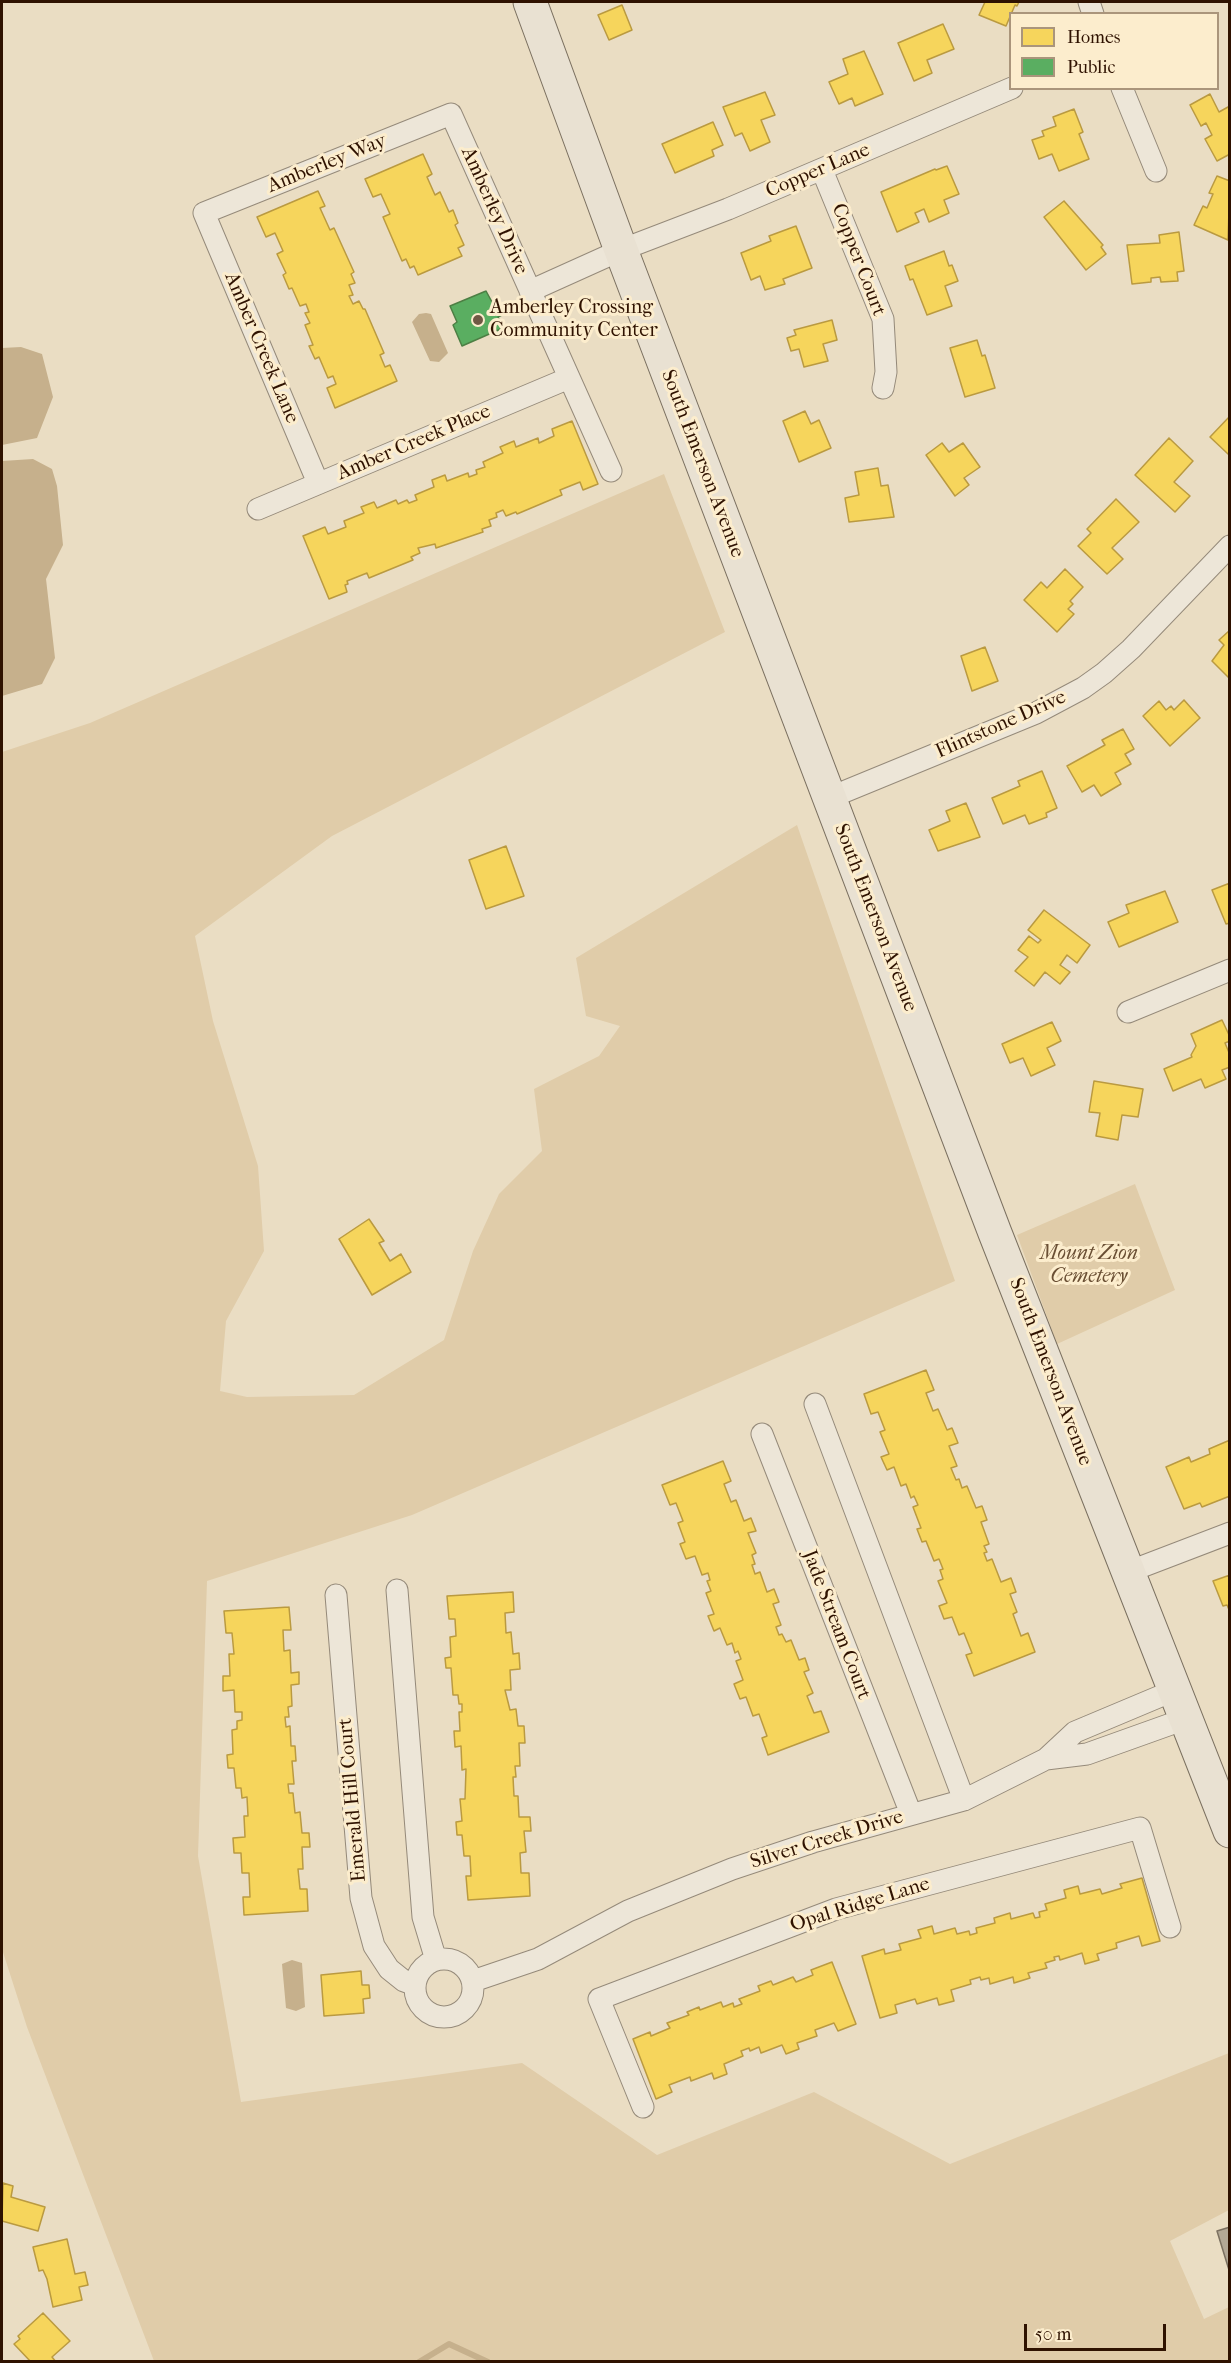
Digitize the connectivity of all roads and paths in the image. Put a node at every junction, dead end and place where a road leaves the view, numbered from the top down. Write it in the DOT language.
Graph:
graph roads {
  1 [pos="530,2"];
  2 [pos="1009,89"];
  3 [pos="1123,90"];
  4 [pos="451,114"];
  5 [pos="822,170"];
  6 [pos="1156,171"];
  7 [pos="204,213"];
  8 [pos="621,250"];
  9 [pos="530,291"];
  10 [pos="570,378"];
  11 [pos="883,388"];
  12 [pos="611,471"];
  13 [pos="318,483"];
  14 [pos="258,509"];
  15 [pos="1230,546"];
  16 [pos="829,798"];
  17 [pos="1230,970"];
  18 [pos="1128,1012"];
  19 [pos="815,1404"];
  20 [pos="762,1434"];
  21 [pos="1230,1533"];
  22 [pos="1128,1572"];
  23 [pos="397,1590"];
  24 [pos="336,1596"];
  25 [pos="1180,1705"];
  26 [pos="1046,1759"];
  27 [pos="964,1800"];
  28 [pos="911,1815"];
  29 [pos="1230,1831"];
  30 [pos="1170,1927"];
  31 [pos="436,1960"];
  32 [pos="473,1981"];
  33 [pos="415,1985"];
  34 [pos="643,2106"];
  1 -- 8 [label="main road, South Emerson Avenue"];
  2 -- 5 [label="street, Copper Lane"];
  3 -- 6 [label="street"];
  4 -- 7 [label="street, Amberley Way"];
  4 -- 9 [label="street, Amberley Drive"];
  5 -- 8 [label="street, Copper Lane"];
  5 -- 11 [label="street, Copper Court"];
  7 -- 13 [label="street, Amber Creek Lane"];
  8 -- 9 [label="street, Copper Lane"];
  8 -- 16 [label="main road, South Emerson Avenue"];
  9 -- 10 [label="street, Amberley Drive"];
  10 -- 12 [label="street, Amberley Drive"];
  10 -- 13 [label="street, Amber Creek Place"];
  13 -- 14 [label="street, Amber Creek Place"];
  15 -- 16 [label="street, Flintstone Drive"];
  16 -- 22 [label="main road, South Emerson Avenue"];
  17 -- 18 [label="street"];
  19 -- 27 [label="street"];
  20 -- 28 [label="street, Jade Stream Court"];
  21 -- 22 [label="street"];
  22 -- 25 [label="main road, South Emerson Avenue"];
  23 -- 31 [label="street"];
  24 -- 33 [label="street, Emerald Hill Court"];
  25 -- 26 [label="street"];
  25 -- 26 [label="street, Silver Creek Drive"];
  25 -- 29 [label="main road, South Emerson Avenue"];
  26 -- 27 [label="street, Silver Creek Drive"];
  27 -- 28 [label="street, Silver Creek Drive"];
  28 -- 32 [label="street, Silver Creek Drive"];
  30 -- 34 [label="street, Opal Ridge Lane"];
  31 -- 32 [label="street"];
  31 -- 33 [label="street"];
  32 -- 33 [label="street"];
}
